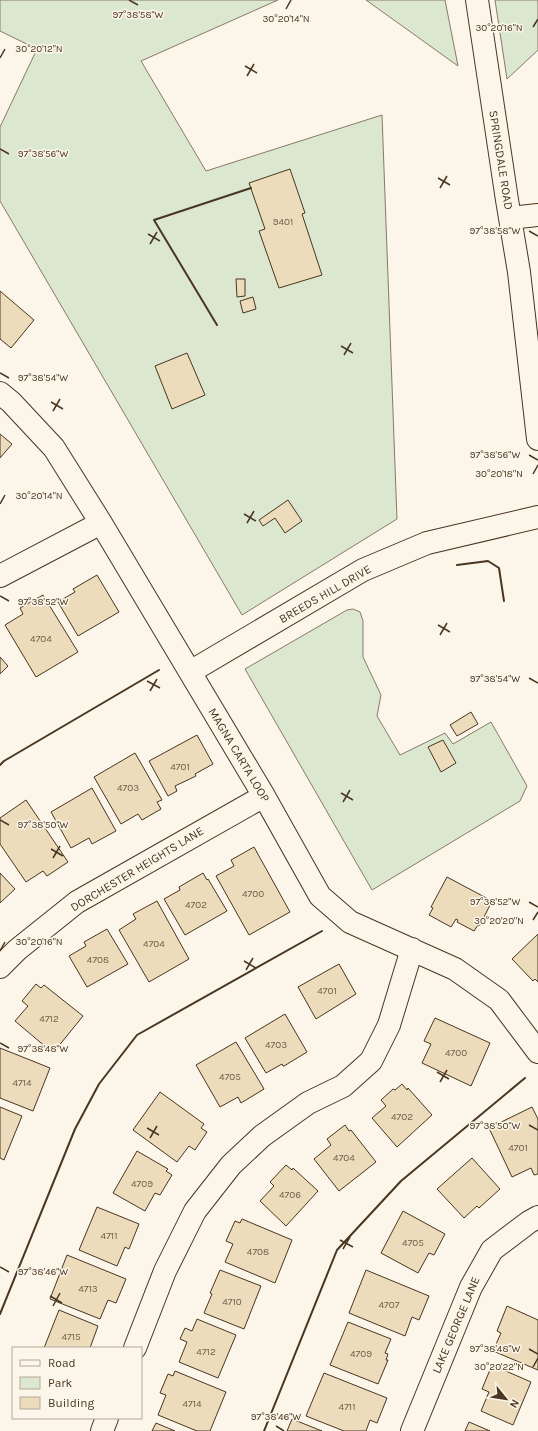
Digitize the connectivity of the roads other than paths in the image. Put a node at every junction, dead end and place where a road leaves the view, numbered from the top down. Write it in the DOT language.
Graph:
graph roads {
  1 [pos="477,0"];
  2 [pos="538,215"];
  3 [pos="510,218"];
  4 [pos="529,270"];
  5 [pos="0,394"];
  6 [pos="538,439"];
  7 [pos="538,517"];
  8 [pos="101,522"];
  9 [pos="0,576"];
  10 [pos="190,672"];
  11 [pos="264,796"];
  12 [pos="412,949"];
  13 [pos="0,968"];
  14 [pos="538,1052"];
  15 [pos="538,1217"];
  16 [pos="135,1347"];
  17 [pos="107,1419"];
  18 [pos="102,1431"];
  19 [pos="412,1431"];
  1 -- 3 [label="street, SPRINGDALE ROAD"];
  2 -- 3 [label="street"];
  3 -- 4 [label="street, SPRINGDALE ROAD"];
  4 -- 6 [label="street, SPRINGDALE ROAD"];
  5 -- 8 [label="street, MAGNA CARTA LOOP"];
  7 -- 10 [label="street, BREEDS HILL DRIVE"];
  8 -- 9 [label="street"];
  8 -- 10 [label="street, MAGNA CARTA LOOP"];
  10 -- 11 [label="street, MAGNA CARTA LOOP"];
  11 -- 12 [label="street, MAGNA CARTA LOOP"];
  11 -- 13 [label="street, DORCHESTER HEIGHTS LANE"];
  12 -- 14 [label="street, MAGNA CARTA LOOP"];
  12 -- 16 [label="street"];
  15 -- 19 [label="street, LAKE GEORGE LANE"];
  17 -- 18 [label="street"];
}
